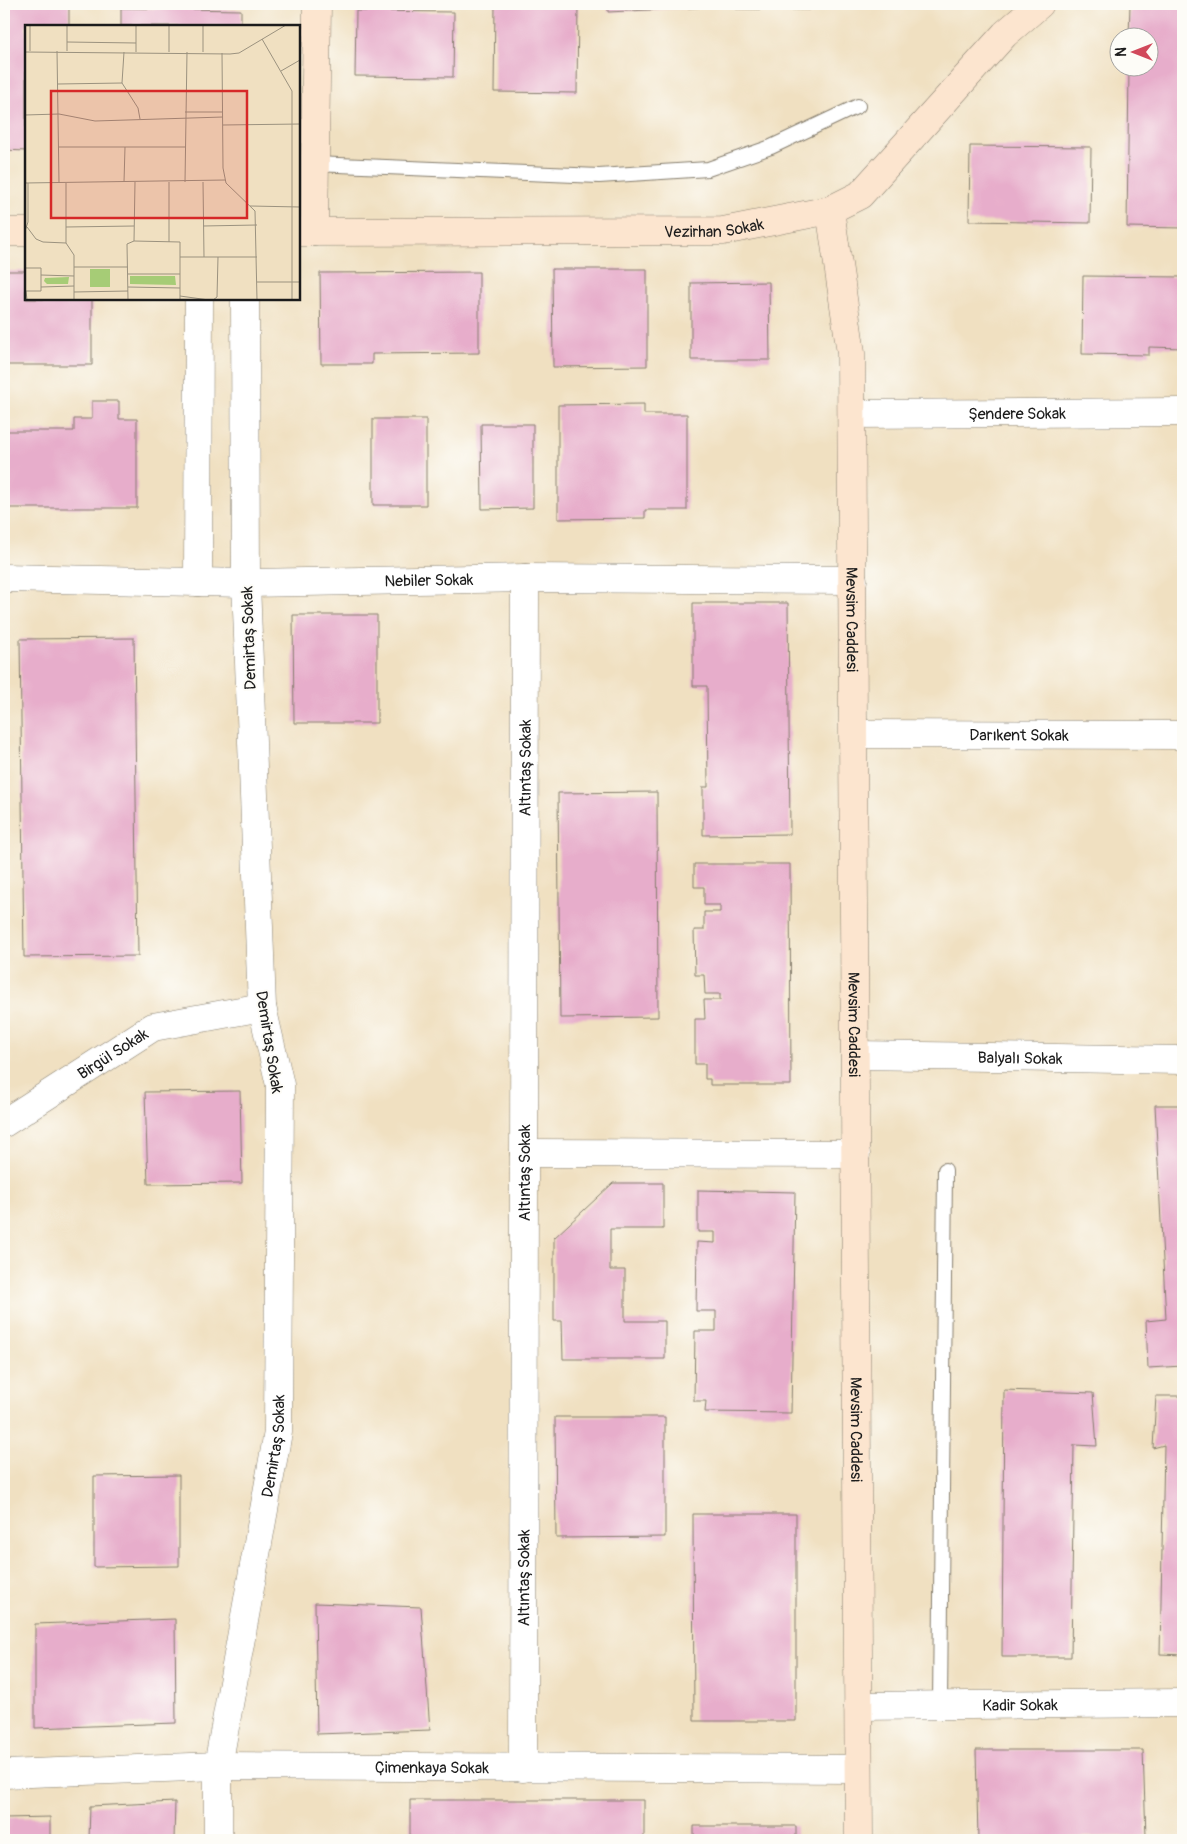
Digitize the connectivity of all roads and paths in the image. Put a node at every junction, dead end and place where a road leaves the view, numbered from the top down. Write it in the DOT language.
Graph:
graph roads {
  1 [pos="317,4"];
  2 [pos="1040,4"];
  3 [pos="858,106"];
  4 [pos="315,164"];
  5 [pos="830,210"];
  6 [pos="4,232"];
  7 [pos="25,232"];
  8 [pos="306,232"];
  9 [pos="199,300"];
  10 [pos="245,300"];
  11 [pos="1183,412"];
  12 [pos="852,414"];
  13 [pos="4,578"];
  14 [pos="525,578"];
  15 [pos="853,580"];
  16 [pos="198,582"];
  17 [pos="246,583"];
  18 [pos="854,734"];
  19 [pos="1183,735"];
  20 [pos="262,1007"];
  21 [pos="856,1055"];
  22 [pos="1183,1060"];
  23 [pos="4,1123"];
  24 [pos="524,1153"];
  25 [pos="856,1154"];
  26 [pos="945,1170"];
  27 [pos="1183,1704"];
  28 [pos="940,1705"];
  29 [pos="858,1706"];
  30 [pos="218,1766"];
  31 [pos="523,1768"];
  32 [pos="858,1769"];
  33 [pos="4,1774"];
  34 [pos="218,1840"];
  35 [pos="859,1840"];
  1 -- 4 [label="street"];
  2 -- 5 [label="street, Vezirhan Sokak"];
  3 -- 4 [label="lane"];
  4 -- 8 [label="street"];
  5 -- 8 [label="street, Vezirhan Sokak"];
  5 -- 12 [label="street, Mevsim Caddesi"];
  6 -- 7 [label="street"];
  9 -- 16 [label="street"];
  10 -- 17 [label="street, Demirtaş Sokak"];
  11 -- 12 [label="street, Şendere Sokak"];
  12 -- 15 [label="street, Mevsim Caddesi"];
  13 -- 16 [label="street, Nebiler Sokak"];
  14 -- 15 [label="street, Nebiler Sokak"];
  14 -- 17 [label="street, Nebiler Sokak"];
  14 -- 24 [label="street, Altıntaş Sokak"];
  15 -- 18 [label="street, Mevsim Caddesi"];
  16 -- 17 [label="street, Nebiler Sokak"];
  17 -- 20 [label="street, Demirtaş Sokak"];
  18 -- 19 [label="street, Darıkent Sokak"];
  18 -- 21 [label="street, Mevsim Caddesi"];
  20 -- 23 [label="street, Birgül Sokak"];
  20 -- 30 [label="street, Demirtaş Sokak"];
  21 -- 22 [label="street, Balyalı Sokak"];
  21 -- 25 [label="street, Mevsim Caddesi"];
  24 -- 25 [label="street"];
  24 -- 31 [label="street, Altıntaş Sokak"];
  25 -- 29 [label="street, Mevsim Caddesi"];
  26 -- 28 [label="lane"];
  27 -- 28 [label="street, Kadir Sokak"];
  28 -- 29 [label="street, Kadir Sokak"];
  29 -- 32 [label="street, Mevsim Caddesi"];
  30 -- 31 [label="street, Çimenkaya Sokak"];
  30 -- 33 [label="street, Çimenkaya Sokak"];
  30 -- 34 [label="street, Demirtaş Sokak"];
  31 -- 32 [label="street, Çimenkaya Sokak"];
  32 -- 35 [label="street, Mevsim Caddesi"];
}
